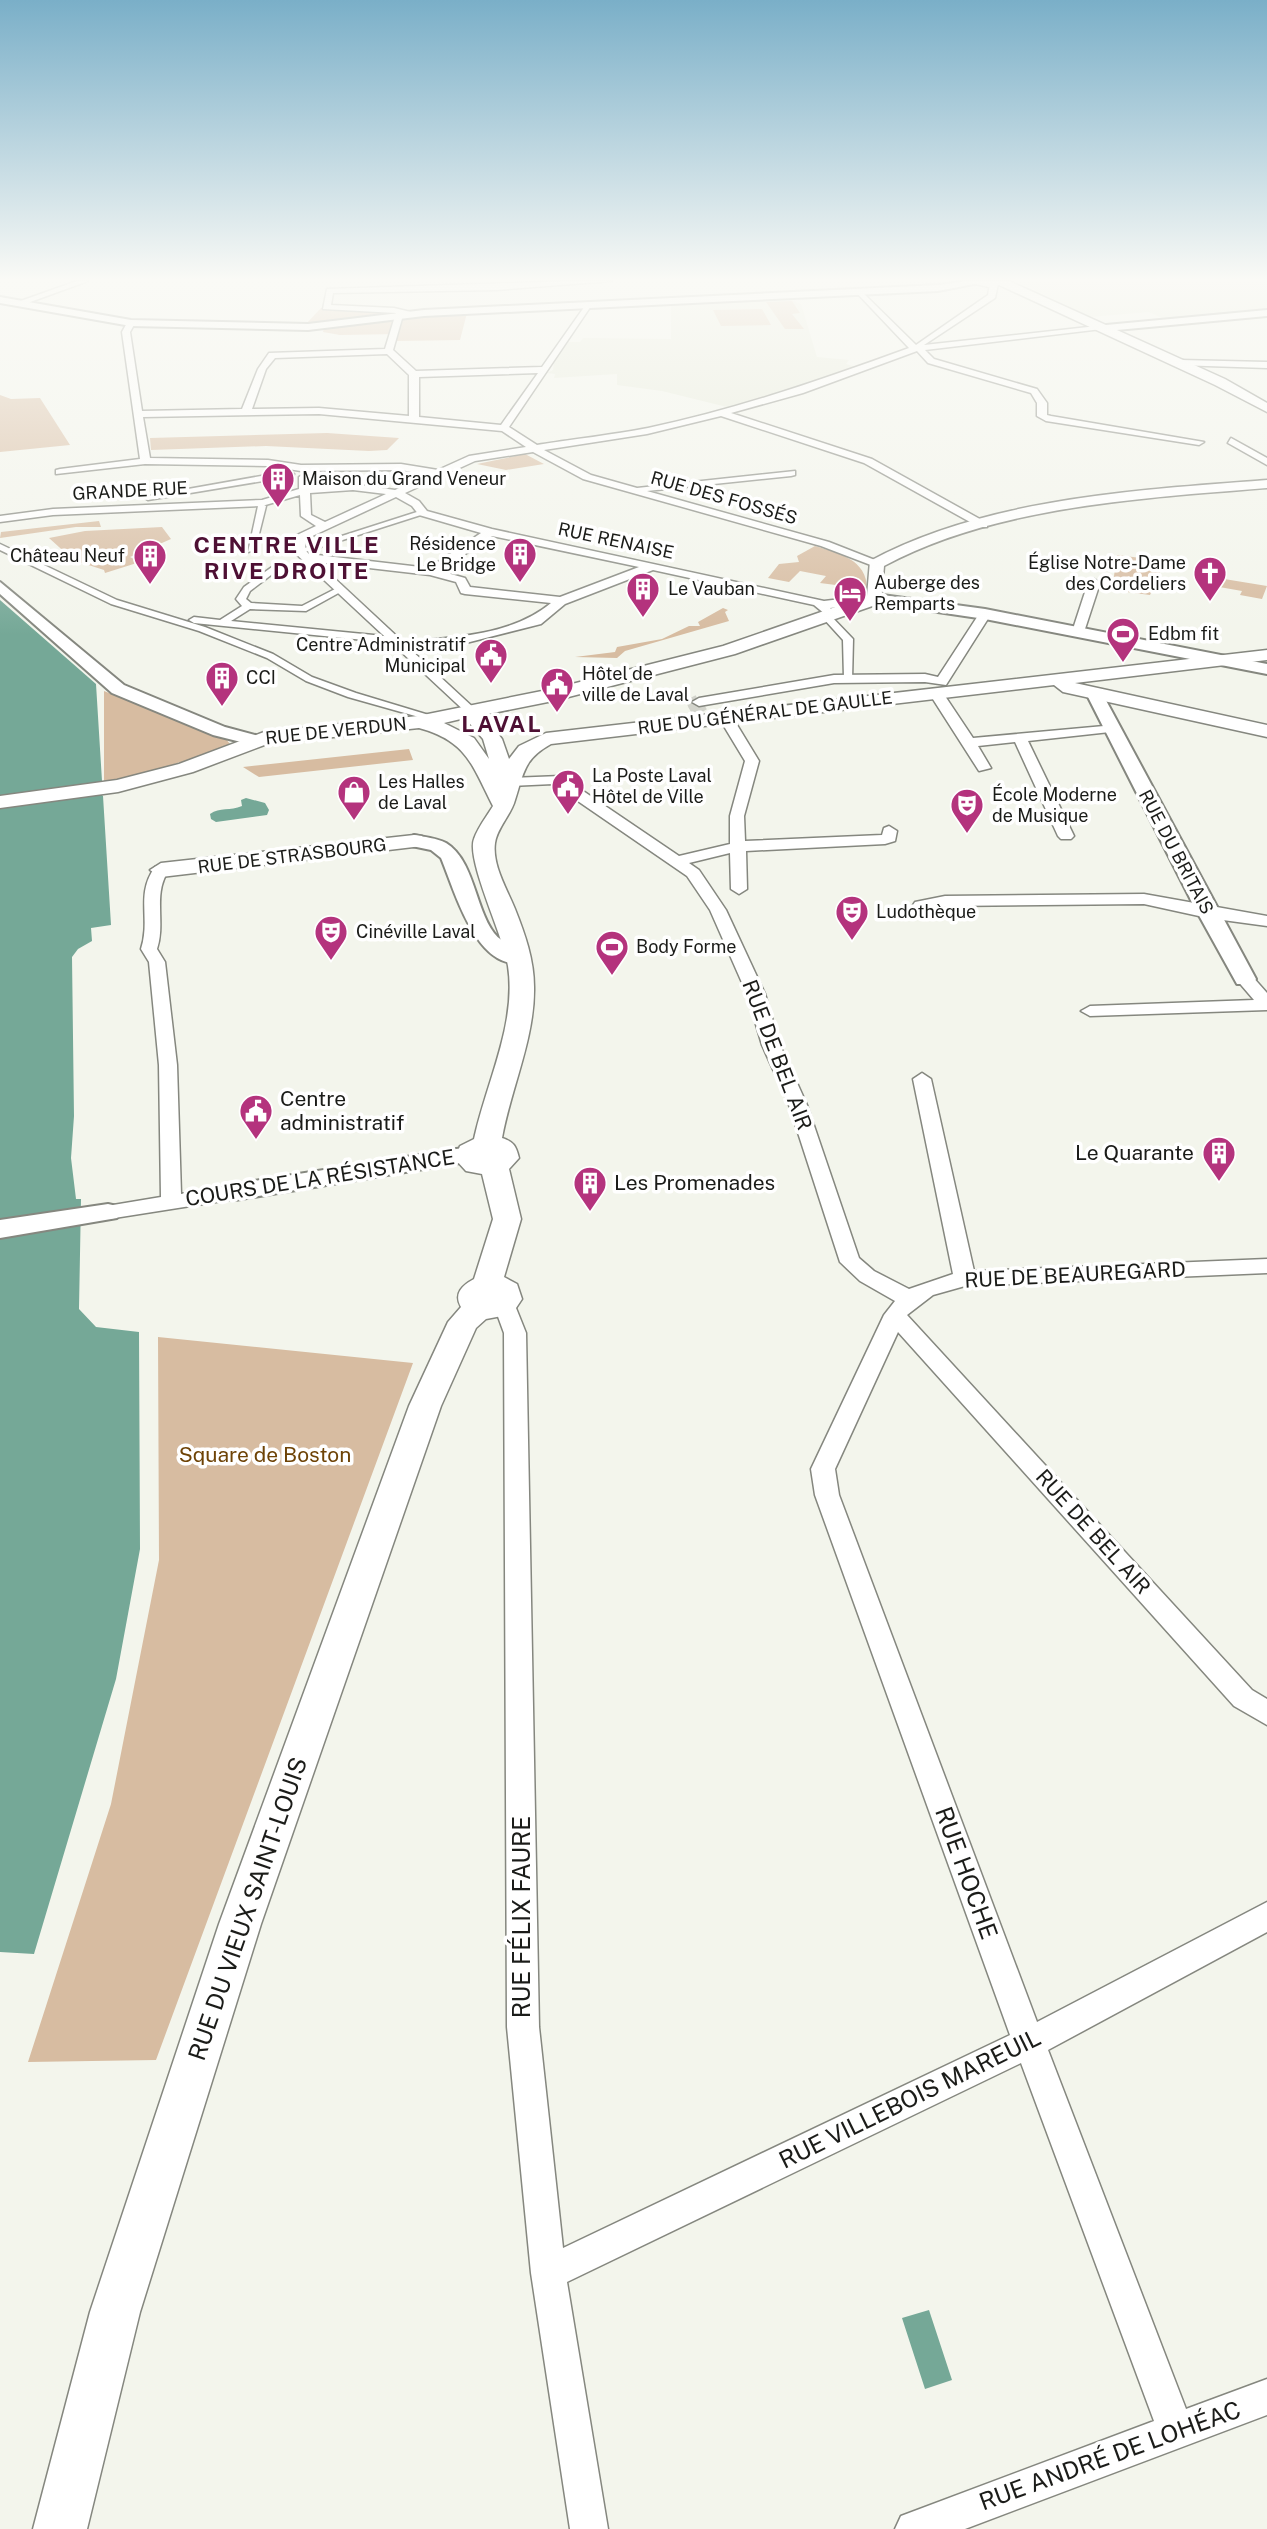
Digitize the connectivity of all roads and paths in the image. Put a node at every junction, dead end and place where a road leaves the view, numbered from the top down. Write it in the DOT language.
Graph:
graph roads {
  1 [pos="138,399"];
  2 [pos="251,399"];
  3 [pos="414,399"];
  4 [pos="523,399"];
  5 [pos="771,399"];
  6 [pos="1039,399"];
  7 [pos="247,410"];
  8 [pos="721,413"];
  9 [pos="141,414"];
  10 [pos="414,417"];
  11 [pos="504,428"];
  12 [pos="1231,441"];
  13 [pos="1199,442"];
  14 [pos="537,448"];
  15 [pos="145,461"];
  16 [pos="1267,462"];
  17 [pos="302,470"];
  18 [pos="60,472"];
  19 [pos="438,473"];
  20 [pos="791,473"];
  21 [pos="1267,484"];
  22 [pos="306,490"];
  23 [pos="629,490"];
  24 [pos="397,493"];
  25 [pos="262,506"];
  26 [pos="88,510"];
  27 [pos="423,513"];
  28 [pos="0,519"];
  29 [pos="322,525"];
  30 [pos="983,525"];
  31 [pos="490,532"];
  32 [pos="0,547"];
  33 [pos="251,550"];
  34 [pos="302,554"];
  35 [pos="876,564"];
  36 [pos="652,567"];
  37 [pos="272,570"];
  38 [pos="431,572"];
  39 [pos="1094,583"];
  40 [pos="0,586"];
  41 [pos="340,590"];
  42 [pos="875,599"];
  43 [pos="561,601"];
  44 [pos="248,606"];
  45 [pos="826,612"];
  46 [pos="985,614"];
  47 [pos="221,623"];
  48 [pos="203,625"];
  49 [pos="1078,632"];
  50 [pos="189,638"];
  51 [pos="397,643"];
  52 [pos="1267,656"];
  53 [pos="1226,660"];
  54 [pos="1267,669"];
  55 [pos="849,678"];
  56 [pos="1043,681"];
  57 [pos="118,689"];
  58 [pos="941,689"];
  59 [pos="1094,693"];
  60 [pos="470,712"];
  61 [pos="701,712"];
  62 [pos="726,718"];
  63 [pos="428,720"];
  64 [pos="1110,728"];
  65 [pos="1267,731"];
  66 [pos="1020,739"];
  67 [pos="253,740"];
  68 [pos="969,743"];
  69 [pos="984,768"];
  70 [pos="500,801"];
  71 [pos="0,802"];
  72 [pos="889,831"];
  73 [pos="1066,836"];
  74 [pos="414,841"];
  75 [pos="738,845"];
  76 [pos="679,861"];
  77 [pos="160,876"];
  78 [pos="739,889"];
  79 [pos="921,905"];
  80 [pos="1207,911"];
  81 [pos="1267,920"];
  82 [pos="518,958"];
  83 [pos="1245,979"];
  84 [pos="1267,1005"];
  85 [pos="1090,1012"];
  86 [pos="922,1079"];
  87 [pos="483,1155"];
  88 [pos="235,1192"];
  89 [pos="171,1202"];
  90 [pos="108,1212"];
  91 [pos="0,1229"];
  92 [pos="1267,1266"];
  93 [pos="965,1279"];
  94 [pos="490,1298"];
  95 [pos="902,1306"];
  96 [pos="1267,1713"];
  97 [pos="1267,1916"];
  98 [pos="1028,2043"];
  99 [pos="548,2273"];
  100 [pos="1267,2398"];
  101 [pos="1177,2433"];
  102 [pos="60,2529"];
  103 [pos="589,2529"];
  104 [pos="914,2529"];
  1 -- 9 [label="street"];
  2 -- 7 [label="street"];
  3 -- 10 [label="street"];
  4 -- 11 [label="street"];
  5 -- 8 [label="street"];
  6 -- 13 [label="street"];
  7 -- 9 [label="street"];
  7 -- 10 [label="street"];
  8 -- 14 [label="street"];
  8 -- 30 [label="street"];
  9 -- 15 [label="street"];
  10 -- 11 [label="street"];
  11 -- 14 [label="street, RUE DES FOSSÉS"];
  12 -- 16 [label="street"];
  14 -- 19 [label="street"];
  14 -- 23 [label="street, RUE DES FOSSÉS"];
  15 -- 17 [label="street"];
  15 -- 18 [label="street"];
  17 -- 19 [label="street"];
  17 -- 22 [label="street"];
  17 -- 26 [label="street"];
  19 -- 24 [label="street"];
  20 -- 23 [label="street"];
  21 -- 30 [label="main road"];
  22 -- 24 [label="street"];
  22 -- 25 [label="street"];
  22 -- 29 [label="street"];
  23 -- 35 [label="street, RUE DES FOSSÉS"];
  24 -- 27 [label="street, RUE RENAISE"];
  24 -- 29 [label="street"];
  25 -- 26 [label="street, GRANDE RUE"];
  25 -- 33 [label="street"];
  26 -- 28 [label="street, GRANDE RUE"];
  27 -- 31 [label="street, RUE RENAISE"];
  27 -- 34 [label="street"];
  29 -- 34 [label="street"];
  30 -- 35 [label="main road"];
  31 -- 36 [label="street, RUE RENAISE"];
  31 -- 38 [label="street"];
  32 -- 48 [label="street"];
  34 -- 38 [label="street"];
  34 -- 41 [label="street"];
  35 -- 42 [label="main road"];
  36 -- 43 [label="street"];
  36 -- 45 [label="street, RUE RENAISE"];
  37 -- 44 [label="street"];
  38 -- 43 [label="street"];
  39 -- 49 [label="street"];
  40 -- 57 [label="street"];
  41 -- 44 [label="street"];
  41 -- 51 [label="street"];
  42 -- 45 [label="main road, RUE DE VERDUN"];
  42 -- 46 [label="street"];
  43 -- 51 [label="street"];
  44 -- 47 [label="street"];
  45 -- 55 [label="street"];
  45 -- 60 [label="main road, RUE DE VERDUN"];
  46 -- 49 [label="street"];
  46 -- 58 [label="street"];
  47 -- 48 [label="street"];
  47 -- 51 [label="street"];
  48 -- 50 [label="street"];
  48 -- 63 [label="street"];
  49 -- 53 [label="street"];
  51 -- 60 [label="street"];
  52 -- 53 [label="main road, RUE DU GÉNÉRAL DE GAULLE"];
  53 -- 54 [label="street"];
  53 -- 56 [label="main road, RUE DU GÉNÉRAL DE GAULLE"];
  55 -- 58 [label="street"];
  55 -- 61 [label="street"];
  56 -- 58 [label="main road, RUE DU GÉNÉRAL DE GAULLE"];
  56 -- 59 [label="main road"];
  57 -- 67 [label="street, RUE DE VERDUN"];
  58 -- 62 [label="main road, RUE DU GÉNÉRAL DE GAULLE"];
  58 -- 68 [label="street"];
  59 -- 64 [label="street, RUE DU BRITAIS"];
  59 -- 65 [label="main road"];
  60 -- 63 [label="main road, RUE DE VERDUN"];
  60 -- 70 [label="main road"];
  61 -- 62 [label="main road, RUE DU GÉNÉRAL DE GAULLE"];
  61 -- 70 [label="main road, RUE DU GÉNÉRAL DE GAULLE"];
  62 -- 75 [label="street"];
  63 -- 67 [label="main road, RUE DE VERDUN"];
  63 -- 70 [label="main road, RUE DE VERDUN"];
  64 -- 66 [label="street"];
  64 -- 80 [label="street, RUE DU BRITAIS"];
  66 -- 68 [label="street"];
  66 -- 73 [label="street"];
  67 -- 71 [label="main road, RUE DE VERDUN"];
  68 -- 69 [label="street"];
  70 -- 76 [label="street, RUE DE BEL AIR"];
  70 -- 82 [label="main road"];
  72 -- 75 [label="street"];
  74 -- 77 [label="main road, RUE DE STRASBOURG"];
  74 -- 82 [label="street"];
  75 -- 76 [label="street"];
  75 -- 78 [label="street"];
  76 -- 95 [label="street, RUE DE BEL AIR"];
  77 -- 89 [label="street"];
  79 -- 80 [label="street"];
  80 -- 81 [label="street"];
  80 -- 83 [label="street, RUE DU BRITAIS"];
  82 -- 87 [label="main road"];
  83 -- 84 [label="street, RUE DU BRITAIS"];
  84 -- 85 [label="street"];
  86 -- 93 [label="street"];
  87 -- 88 [label="street, COURS DE LA RÉSISTANCE"];
  87 -- 94 [label="main road, RUE DU VIEUX SAINT-LOUIS"];
  88 -- 89 [label="street, COURS DE LA RÉSISTANCE"];
  89 -- 90 [label="street, COURS DE LA RÉSISTANCE"];
  90 -- 91 [label="street"];
  92 -- 93 [label="street, RUE DE BEAUREGARD"];
  93 -- 95 [label="street, RUE DE BEAUREGARD"];
  94 -- 99 [label="street, RUE FÉLIX FAURE"];
  94 -- 102 [label="main road, RUE DU VIEUX SAINT-LOUIS"];
  95 -- 96 [label="street, RUE DE BEL AIR"];
  95 -- 98 [label="street, RUE HOCHE"];
  97 -- 98 [label="street, RUE VILLEBOIS MAREUIL"];
  98 -- 99 [label="street, RUE VILLEBOIS MAREUIL"];
  98 -- 101 [label="street, RUE HOCHE"];
  99 -- 103 [label="street, RUE FÉLIX FAURE"];
  100 -- 101 [label="street, RUE ANDRÉ DE LOHÉAC"];
  101 -- 104 [label="street, RUE ANDRÉ DE LOHÉAC"];
}
